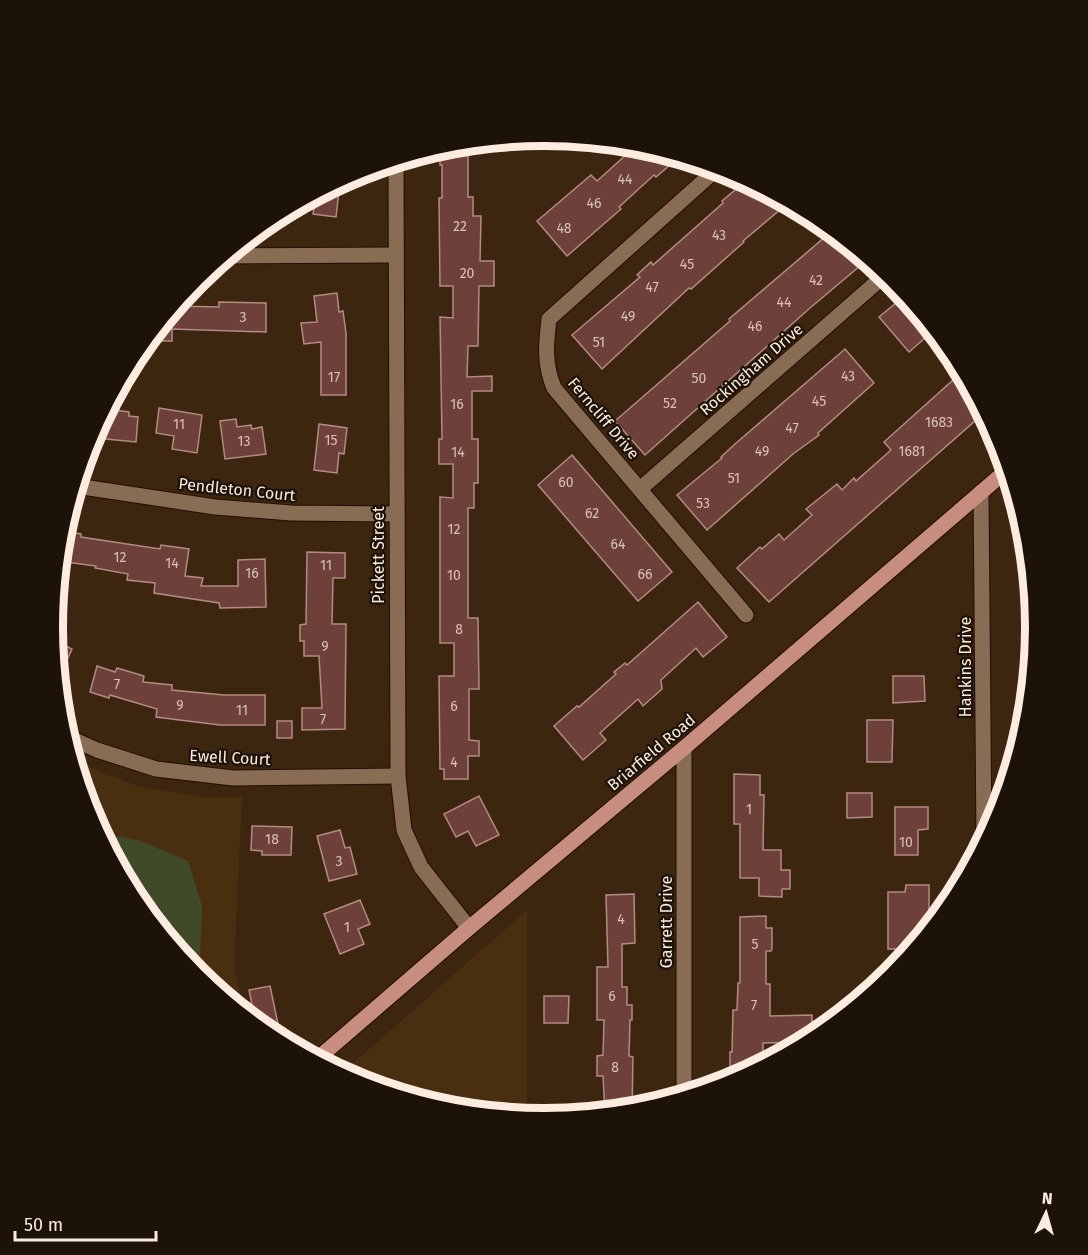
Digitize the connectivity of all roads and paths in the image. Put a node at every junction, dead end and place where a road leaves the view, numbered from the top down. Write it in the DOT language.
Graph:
graph roads {
  1 [pos="396,170"];
  2 [pos="709,176"];
  3 [pos="396,255"];
  4 [pos="239,256"];
  5 [pos="878,281"];
  6 [pos="1000,476"];
  7 [pos="84,487"];
  8 [pos="640,489"];
  9 [pos="981,492"];
  10 [pos="395,514"];
  11 [pos="746,615"];
  12 [pos="76,741"];
  13 [pos="684,748"];
  14 [pos="398,776"];
  15 [pos="984,821"];
  16 [pos="469,928"];
  17 [pos="322,1054"];
  18 [pos="684,1087"];
  1 -- 3 [label="street, Pickett Street"];
  2 -- 8 [label="street, Ferncliff Drive"];
  3 -- 4 [label="street"];
  3 -- 10 [label="street, Pickett Street"];
  5 -- 8 [label="street, Rockingham Drive"];
  6 -- 9 [label="main road, Briarfield Road"];
  7 -- 10 [label="street, Pendleton Court"];
  8 -- 11 [label="street, Ferncliff Drive"];
  9 -- 13 [label="main road, Briarfield Road"];
  9 -- 15 [label="street, Hankins Drive"];
  10 -- 14 [label="street, Pickett Street"];
  12 -- 14 [label="street, Ewell Court"];
  13 -- 16 [label="main road, Briarfield Road"];
  13 -- 18 [label="street, Garrett Drive"];
  14 -- 16 [label="street, Pickett Street"];
  16 -- 17 [label="main road, Briarfield Road"];
}
